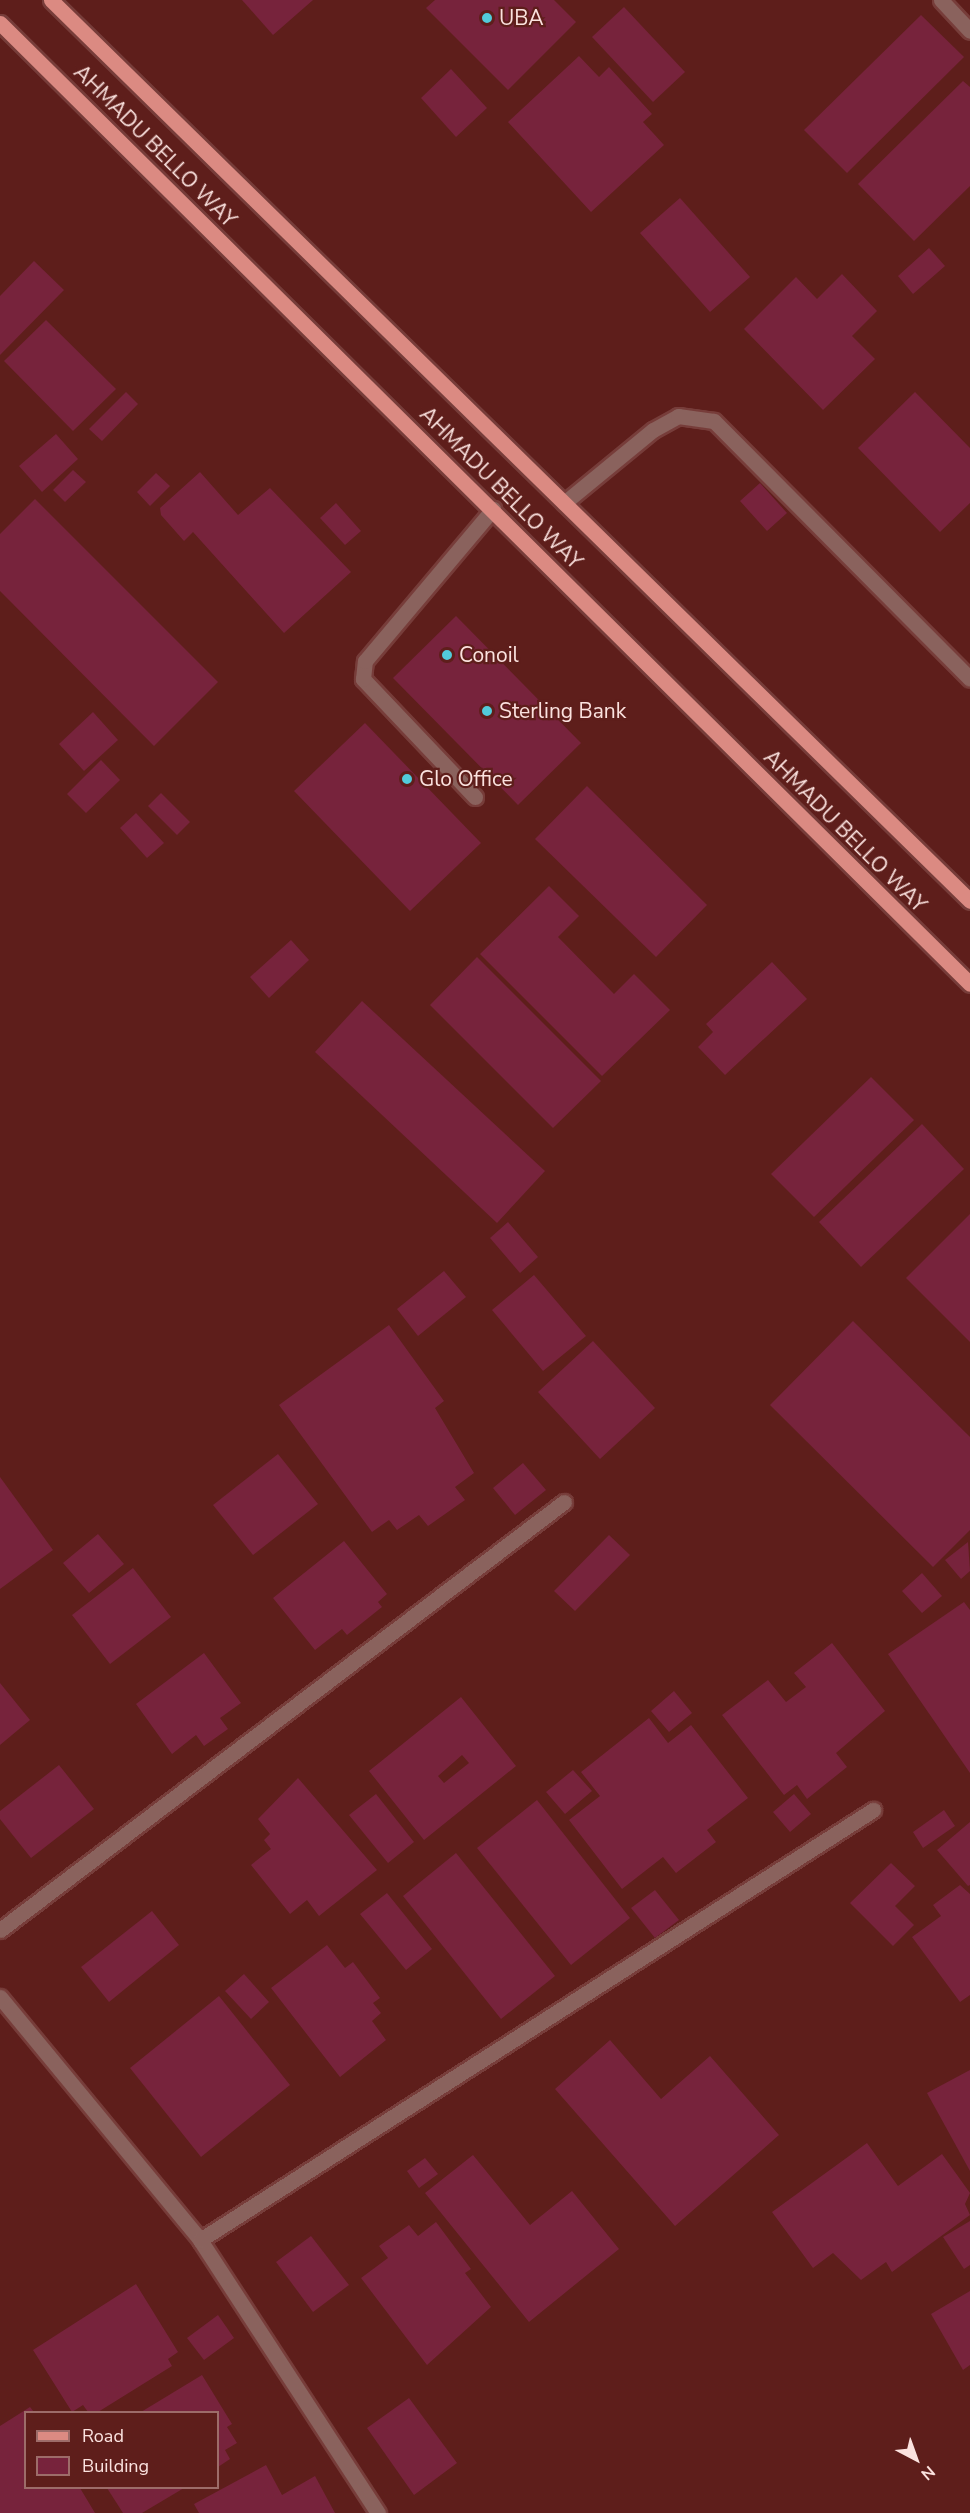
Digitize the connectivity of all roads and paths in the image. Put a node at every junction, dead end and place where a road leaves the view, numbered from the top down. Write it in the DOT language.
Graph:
graph roads {
  1 [pos="51,0"];
  2 [pos="941,0"];
  3 [pos="0,23"];
  4 [pos="970,31"];
  5 [pos="564,503"];
  6 [pos="493,509"];
  7 [pos="970,679"];
  8 [pos="475,797"];
  9 [pos="970,902"];
  10 [pos="970,984"];
  11 [pos="564,1502"];
  12 [pos="873,1810"];
  13 [pos="0,1930"];
  14 [pos="2,2003"];
  15 [pos="200,2240"];
  16 [pos="378,2513"];
  1 -- 5 [label="main road, AHMADU BELLO WAY"];
  2 -- 4 [label="street"];
  3 -- 6 [label="main road, AHMADU BELLO WAY"];
  5 -- 7 [label="street"];
  5 -- 9 [label="main road, AHMADU BELLO WAY"];
  6 -- 8 [label="street"];
  6 -- 10 [label="main road, AHMADU BELLO WAY"];
  11 -- 13 [label="street"];
  12 -- 15 [label="street"];
  14 -- 15 [label="street"];
  15 -- 16 [label="street"];
}
